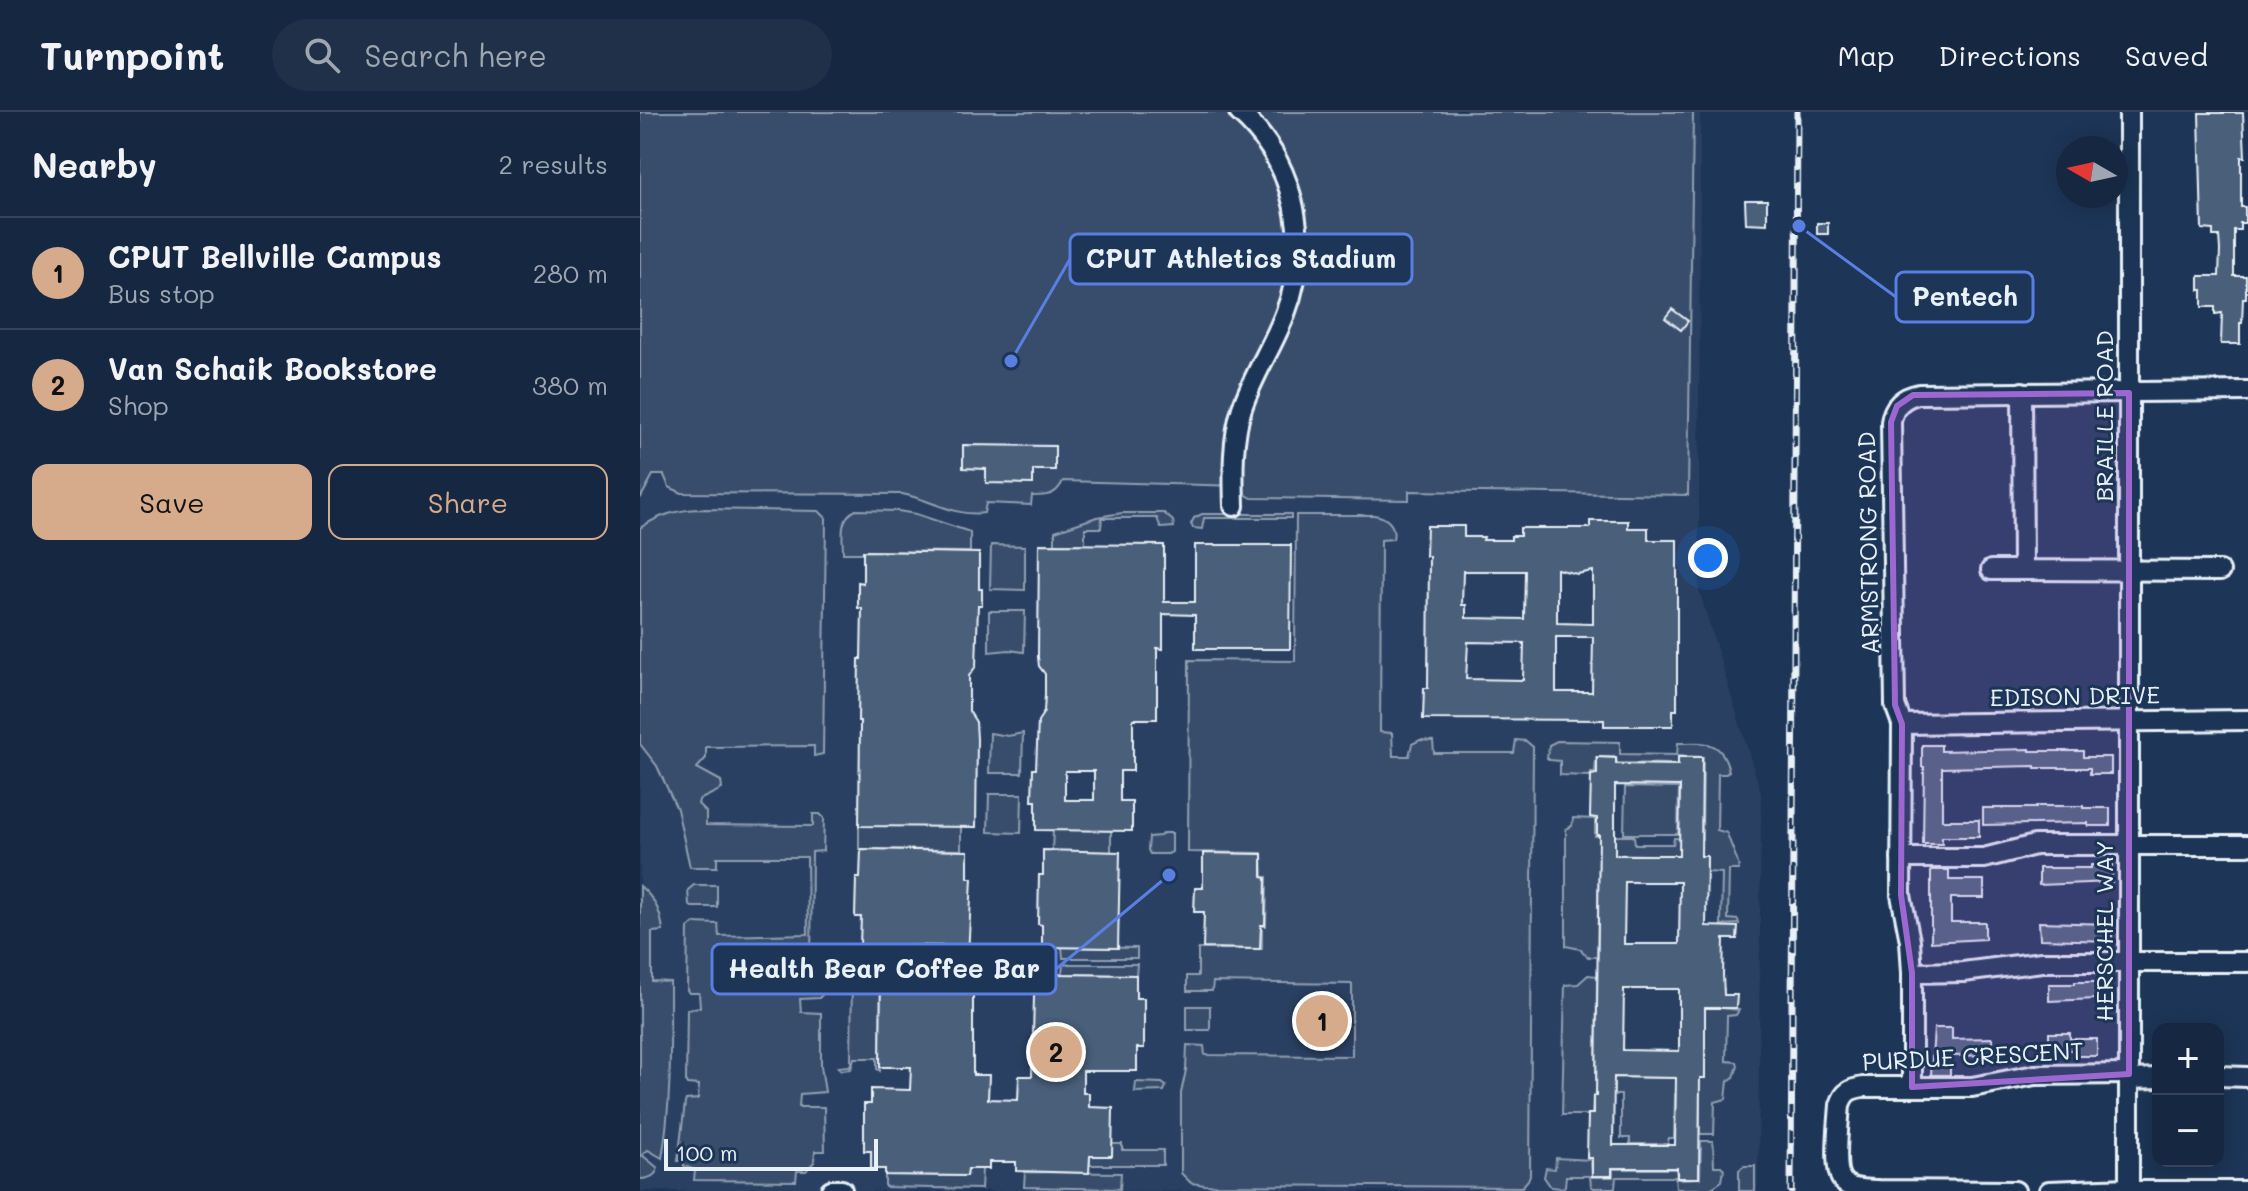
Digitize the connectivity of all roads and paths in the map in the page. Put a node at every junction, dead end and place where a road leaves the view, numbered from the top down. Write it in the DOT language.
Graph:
graph roads {
  1 [pos="1239,112"];
  2 [pos="2129,112"];
  3 [pos="2248,391"];
  4 [pos="2022,392"];
  5 [pos="2129,393"];
  6 [pos="1234,506"];
  7 [pos="1991,570"];
  8 [pos="2023,570"];
  9 [pos="2129,571"];
  10 [pos="2220,571"];
  11 [pos="2129,720"];
  12 [pos="2248,720"];
  13 [pos="1902,724"];
  14 [pos="2129,845"];
  15 [pos="2248,845"];
  16 [pos="1901,858"];
  17 [pos="2129,961"];
  18 [pos="2248,962"];
  19 [pos="1912,973"];
  20 [pos="2129,1076"];
  21 [pos="2224,1076"];
  22 [pos="2248,1077"];
  23 [pos="2152,1078"];
  24 [pos="1912,1087"];
  25 [pos="2129,1189"];
  26 [pos="831,1190"];
  27 [pos="842,1190"];
  28 [pos="1878,1191"];
  29 [pos="1959,1191"];
  30 [pos="2015,1191"];
  31 [pos="2049,1191"];
  32 [pos="2244,1191"];
  1 -- 6 [label="street"];
  2 -- 5 [label="street, BRAILLE ROAD"];
  3 -- 5 [label="street, ARMSTRONG ROAD"];
  4 -- 5 [label="street, ARMSTRONG ROAD"];
  4 -- 8 [label="street"];
  4 -- 13 [label="street, ARMSTRONG ROAD"];
  5 -- 9 [label="street, BRAILLE ROAD"];
  7 -- 8 [label="street"];
  8 -- 9 [label="street"];
  9 -- 10 [label="street"];
  9 -- 11 [label="street, BRAILLE ROAD"];
  11 -- 12 [label="street, EDISON DRIVE"];
  11 -- 13 [label="street, EDISON DRIVE"];
  11 -- 14 [label="street, HERSCHEL WAY"];
  13 -- 16 [label="street"];
  14 -- 15 [label="street"];
  14 -- 16 [label="street"];
  14 -- 17 [label="street, HERSCHEL WAY"];
  16 -- 19 [label="street"];
  17 -- 18 [label="street"];
  17 -- 19 [label="street"];
  17 -- 20 [label="street, HERSCHEL WAY"];
  19 -- 24 [label="street"];
  20 -- 23 [label="street, PURDUE CRESCENT"];
  20 -- 24 [label="street, PURDUE CRESCENT"];
  20 -- 25 [label="street, HERSCHEL WAY"];
  21 -- 22 [label="street"];
  24 -- 28 [label="street, PURDUE CRESCENT"];
  25 -- 31 [label="street"];
  25 -- 32 [label="street"];
  26 -- 27 [label="street"];
  28 -- 29 [label="street, PURDUE CRESCENT"];
  29 -- 30 [label="street, PURDUE CRESCENT"];
}
